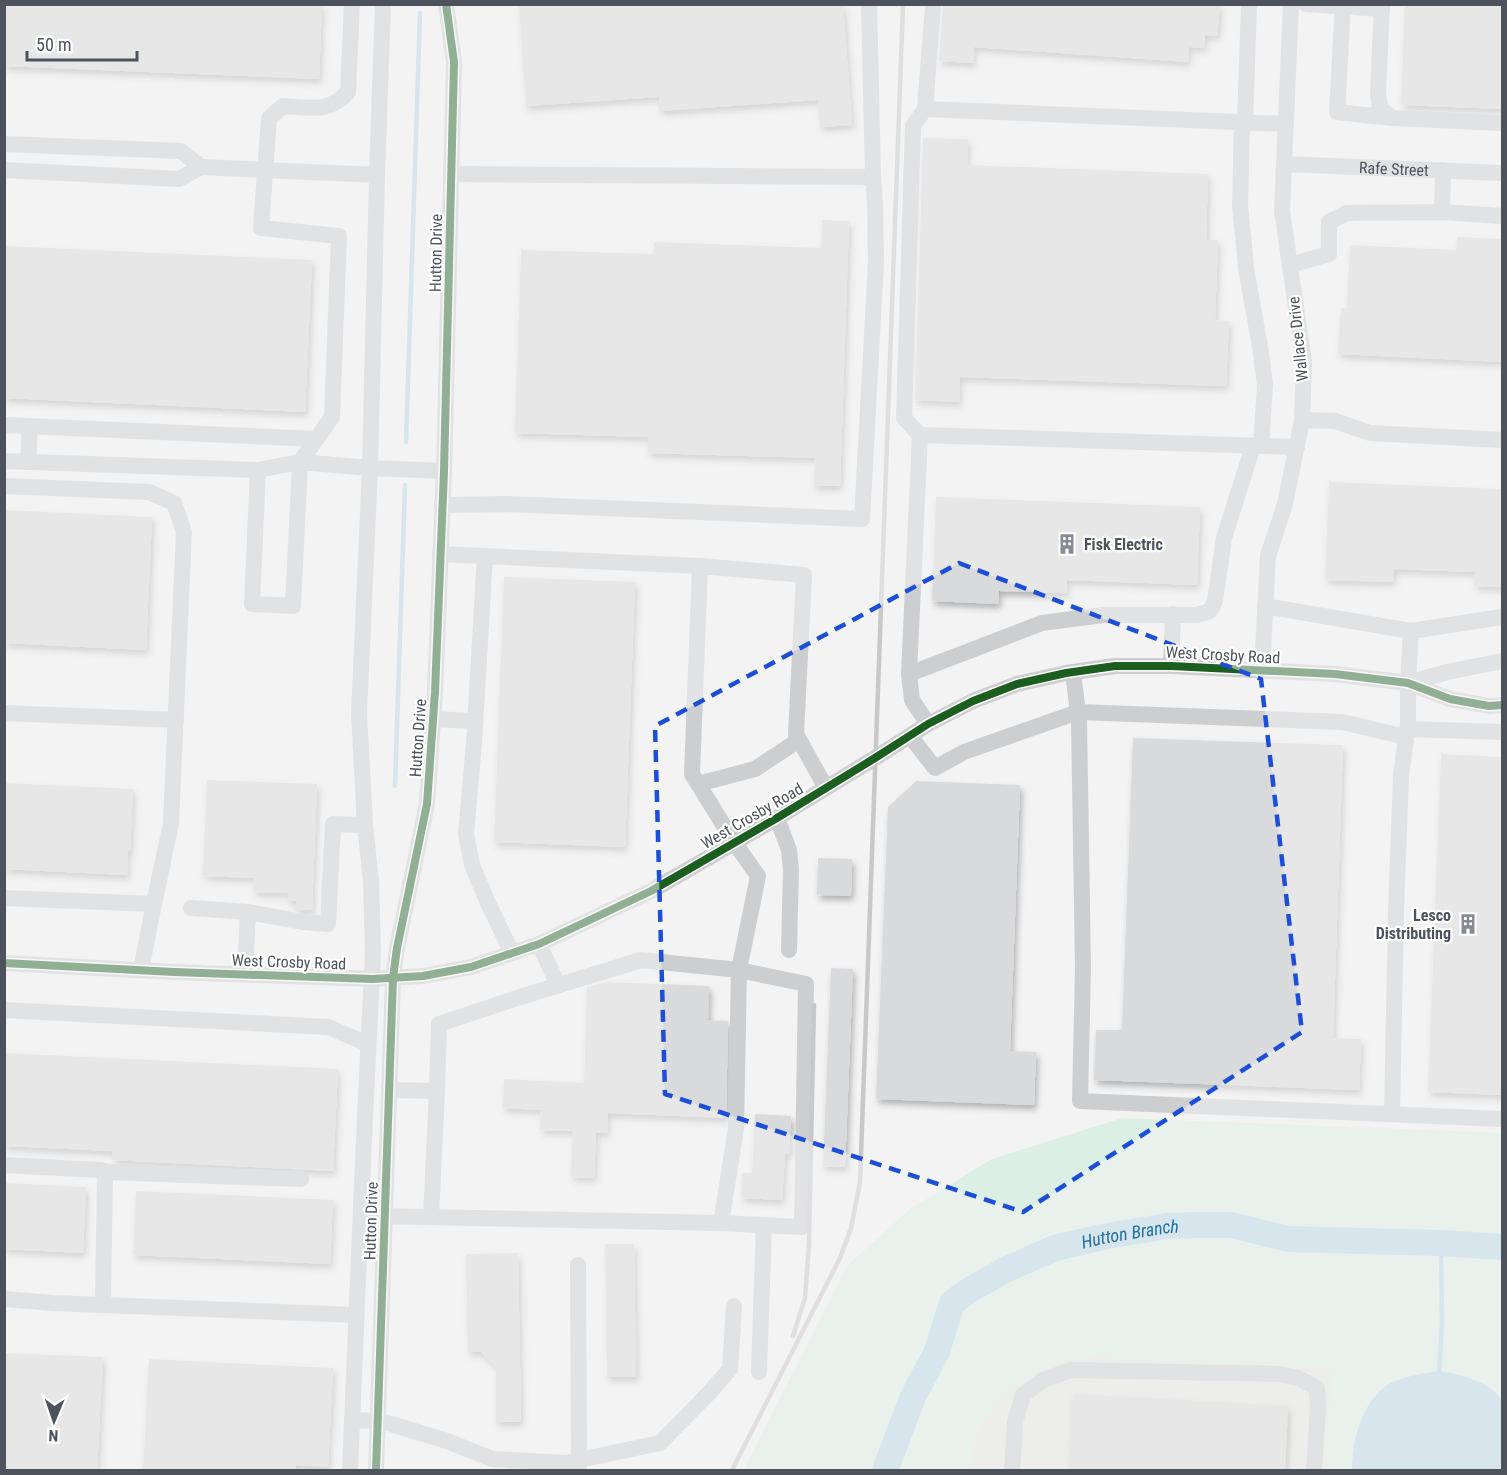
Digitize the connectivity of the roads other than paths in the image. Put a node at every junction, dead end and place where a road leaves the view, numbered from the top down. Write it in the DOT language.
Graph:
graph roads {
  1 [pos="352,4"];
  2 [pos="383,4"];
  3 [pos="446,4"];
  4 [pos="869,4"];
  5 [pos="933,4"];
  6 [pos="1249,4"];
  7 [pos="1291,4"];
  8 [pos="1306,4"];
  9 [pos="1343,5"];
  10 [pos="1382,7"];
  11 [pos="925,110"];
  12 [pos="1393,118"];
  13 [pos="1244,122"];
  14 [pos="1503,123"];
  15 [pos="1286,124"];
  16 [pos="4,144"];
  17 [pos="1284,164"];
  18 [pos="201,167"];
  19 [pos="4,170"];
  20 [pos="265,170"];
  21 [pos="1443,171"];
  22 [pos="1503,173"];
  23 [pos="451,174"];
  24 [pos="377,175"];
  25 [pos="873,177"];
  26 [pos="1442,212"];
  27 [pos="1503,216"];
  28 [pos="1290,265"];
  29 [pos="1302,420"];
  30 [pos="4,425"];
  31 [pos="30,427"];
  32 [pos="920,435"];
  33 [pos="317,439"];
  34 [pos="1503,440"];
  35 [pos="1257,446"];
  36 [pos="1297,447"];
  37 [pos="4,461"];
  38 [pos="28,462"];
  39 [pos="300,462"];
  40 [pos="370,468"];
  41 [pos="258,470"];
  42 [pos="444,471"];
  43 [pos="4,486"];
  44 [pos="442,505"];
  45 [pos="440,554"];
  46 [pos="485,556"];
  47 [pos="700,566"];
  48 [pos="1265,606"];
  49 [pos="1173,614"];
  50 [pos="1503,617"];
  51 [pos="1411,631"];
  52 [pos="1503,661"];
  53 [pos="1170,666"];
  54 [pos="1262,670"];
  55 [pos="1073,672"];
  56 [pos="909,674"];
  57 [pos="1408,683"];
  58 [pos="1503,705"];
  59 [pos="1078,711"];
  60 [pos="4,712"];
  61 [pos="433,719"];
  62 [pos="176,720"];
  63 [pos="475,721"];
  64 [pos="928,724"];
  65 [pos="1503,732"];
  66 [pos="1407,733"];
  67 [pos="910,736"];
  68 [pos="799,740"];
  69 [pos="698,784"];
  70 [pos="825,788"];
  71 [pos="777,818"];
  72 [pos="365,825"];
  73 [pos="734,842"];
  74 [pos="4,897"];
  75 [pos="154,904"];
  76 [pos="191,908"];
  77 [pos="248,912"];
  78 [pos="539,944"];
  79 [pos="789,950"];
  80 [pos="512,953"];
  81 [pos="4,963"];
  82 [pos="141,970"];
  83 [pos="739,970"];
  84 [pos="245,974"];
  85 [pos="393,978"];
  86 [pos="372,979"];
  87 [pos="558,986"];
  88 [pos="4,1010"];
  89 [pos="368,1044"];
  90 [pos="389,1090"];
  91 [pos="436,1091"];
  92 [pos="1392,1114"];
  93 [pos="1503,1119"];
  94 [pos="4,1165"];
  95 [pos="105,1171"];
  96 [pos="301,1179"];
  97 [pos="360,1216"];
  98 [pos="385,1216"];
  99 [pos="431,1217"];
  100 [pos="721,1223"];
  101 [pos="764,1225"];
  102 [pos="578,1265"];
  103 [pos="4,1299"];
  104 [pos="103,1305"];
  105 [pos="734,1306"];
  106 [pos="357,1315"];
  107 [pos="759,1372"];
  108 [pos="352,1420"];
  109 [pos="378,1421"];
  110 [pos="579,1465"];
  111 [pos="351,1470"];
  112 [pos="376,1470"];
  113 [pos="1012,1470"];
  114 [pos="1314,1470"];
  1 -- 20 [label="street"];
  2 -- 24 [label="street, Hutton Drive"];
  3 -- 23 [label="street, Hutton Drive"];
  4 -- 25 [label="street"];
  5 -- 11 [label="street"];
  6 -- 13 [label="street"];
  7 -- 15 [label="street, Wallace Drive"];
  8 -- 9 [label="street"];
  9 -- 10 [label="street"];
  9 -- 12 [label="street"];
  10 -- 12 [label="street"];
  11 -- 13 [label="street"];
  11 -- 32 [label="street"];
  12 -- 14 [label="street"];
  13 -- 15 [label="street"];
  13 -- 35 [label="street"];
  15 -- 17 [label="street, Wallace Drive"];
  16 -- 18 [label="street"];
  17 -- 21 [label="street, Rafe Street"];
  17 -- 28 [label="street, Wallace Drive"];
  18 -- 19 [label="street"];
  18 -- 20 [label="street"];
  20 -- 24 [label="street"];
  20 -- 33 [label="street"];
  21 -- 22 [label="street, Rafe Street"];
  21 -- 26 [label="street"];
  23 -- 25 [label="street"];
  23 -- 42 [label="street, Hutton Drive"];
  24 -- 40 [label="street, Hutton Drive"];
  25 -- 44 [label="street"];
  26 -- 27 [label="street"];
  26 -- 28 [label="street"];
  28 -- 29 [label="street, Wallace Drive"];
  29 -- 34 [label="street"];
  29 -- 36 [label="street, Wallace Drive"];
  30 -- 31 [label="street"];
  31 -- 33 [label="street"];
  31 -- 38 [label="street"];
  32 -- 35 [label="street"];
  32 -- 56 [label="street"];
  33 -- 39 [label="street"];
  35 -- 36 [label="street"];
  35 -- 49 [label="street"];
  36 -- 48 [label="street, Wallace Drive"];
  37 -- 38 [label="street"];
  38 -- 41 [label="street"];
  39 -- 40 [label="street"];
  39 -- 41 [label="street"];
  39 -- 41 [label="street"];
  40 -- 42 [label="street"];
  40 -- 72 [label="street, Hutton Drive"];
  42 -- 44 [label="street, Hutton Drive"];
  43 -- 62 [label="street"];
  44 -- 45 [label="street, Hutton Drive"];
  45 -- 46 [label="street"];
  45 -- 61 [label="street, Hutton Drive"];
  46 -- 47 [label="street"];
  46 -- 63 [label="street"];
  47 -- 68 [label="street"];
  47 -- 69 [label="street"];
  48 -- 51 [label="street"];
  48 -- 54 [label="street, Wallace Drive"];
  49 -- 53 [label="street"];
  49 -- 56 [label="street"];
  50 -- 51 [label="street"];
  51 -- 57 [label="street"];
  52 -- 57 [label="street, West Crosby Road"];
  53 -- 54 [label="street, West Crosby Road"];
  53 -- 55 [label="street, West Crosby Road"];
  54 -- 57 [label="street, West Crosby Road"];
  55 -- 59 [label="street"];
  55 -- 64 [label="street, West Crosby Road"];
  56 -- 64 [label="street"];
  57 -- 58 [label="street, West Crosby Road"];
  57 -- 66 [label="street"];
  59 -- 66 [label="street"];
  59 -- 67 [label="street"];
  59 -- 92 [label="street"];
  60 -- 62 [label="street"];
  61 -- 63 [label="street"];
  61 -- 85 [label="street, Hutton Drive"];
  62 -- 75 [label="street"];
  63 -- 80 [label="street"];
  64 -- 67 [label="street, West Crosby Road"];
  65 -- 66 [label="street"];
  66 -- 92 [label="street"];
  67 -- 70 [label="street, West Crosby Road"];
  68 -- 69 [label="street"];
  68 -- 70 [label="street"];
  69 -- 73 [label="street"];
  70 -- 71 [label="street, West Crosby Road"];
  71 -- 73 [label="street, West Crosby Road"];
  71 -- 79 [label="street"];
  72 -- 77 [label="street"];
  72 -- 86 [label="street, Hutton Drive"];
  73 -- 78 [label="street, West Crosby Road"];
  73 -- 83 [label="street"];
  74 -- 75 [label="street"];
  75 -- 82 [label="street"];
  76 -- 77 [label="street"];
  77 -- 84 [label="street"];
  78 -- 80 [label="street, West Crosby Road"];
  78 -- 87 [label="street"];
  80 -- 85 [label="street, West Crosby Road"];
  81 -- 82 [label="street, West Crosby Road"];
  82 -- 84 [label="street, West Crosby Road"];
  83 -- 87 [label="street"];
  83 -- 100 [label="street"];
  83 -- 101 [label="street"];
  84 -- 86 [label="street, West Crosby Road"];
  85 -- 86 [label="street, West Crosby Road"];
  85 -- 90 [label="street, Hutton Drive"];
  86 -- 89 [label="street, Hutton Drive"];
  87 -- 91 [label="street"];
  88 -- 89 [label="street"];
  89 -- 97 [label="street, Hutton Drive"];
  90 -- 91 [label="street"];
  90 -- 98 [label="street, Hutton Drive"];
  91 -- 99 [label="street"];
  92 -- 93 [label="street"];
  94 -- 95 [label="street"];
  95 -- 96 [label="street"];
  95 -- 104 [label="street"];
  97 -- 98 [label="street"];
  97 -- 106 [label="street, Hutton Drive"];
  98 -- 99 [label="street"];
  98 -- 109 [label="street, Hutton Drive"];
  99 -- 100 [label="street"];
  100 -- 101 [label="street"];
  101 -- 107 [label="street"];
  102 -- 110 [label="street"];
  103 -- 104 [label="street"];
  104 -- 106 [label="street"];
  105 -- 110 [label="street"];
  106 -- 108 [label="street, Hutton Drive"];
  108 -- 109 [label="street"];
  108 -- 111 [label="street, Hutton Drive"];
  109 -- 110 [label="street"];
  109 -- 112 [label="street, Hutton Drive"];
  113 -- 114 [label="street"];
}
